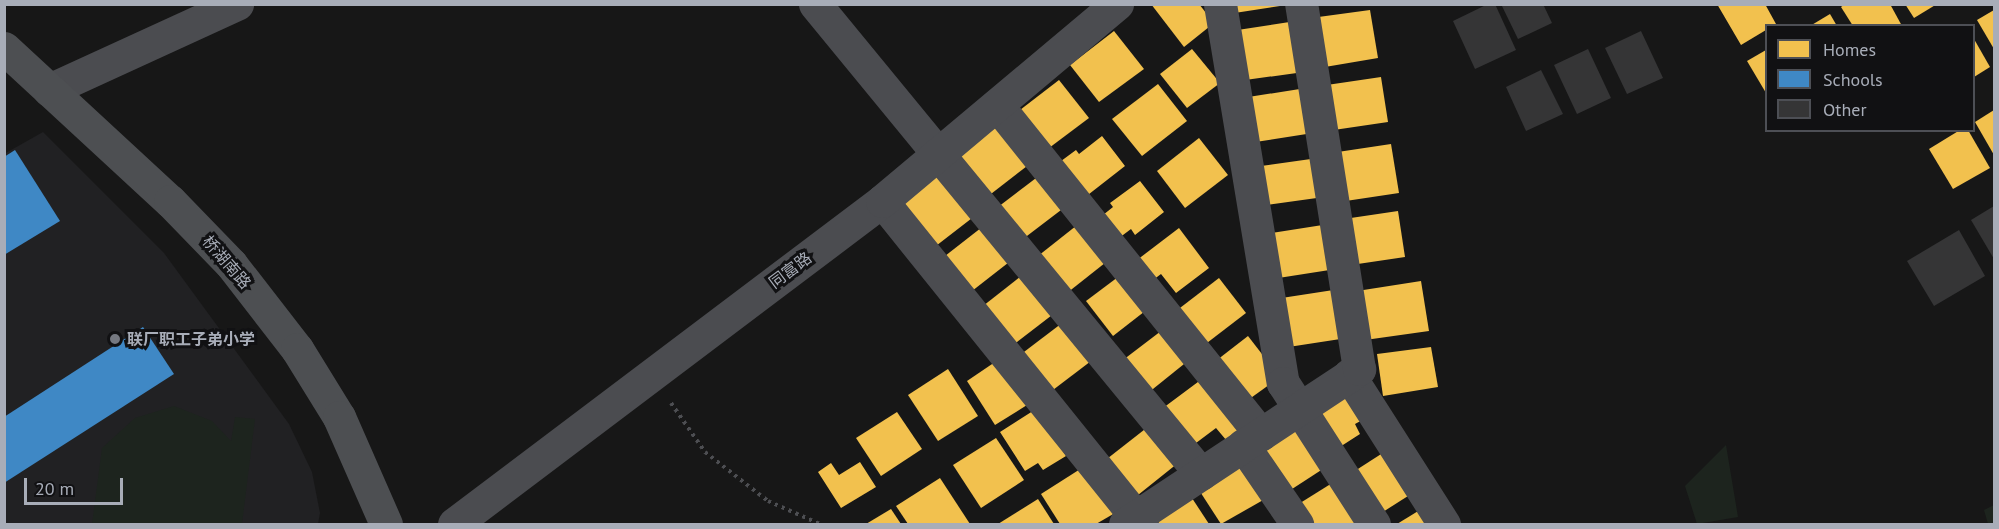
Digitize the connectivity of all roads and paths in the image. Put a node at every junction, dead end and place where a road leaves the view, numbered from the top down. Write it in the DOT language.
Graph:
graph roads {
  1 [pos="237,4"];
  2 [pos="815,4"];
  3 [pos="1117,4"];
  4 [pos="1220,4"];
  5 [pos="1301,4"];
  6 [pos="4,48"];
  7 [pos="49,90"];
  8 [pos="997,105"];
  9 [pos="939,153"];
  10 [pos="882,201"];
  11 [pos="652,375"];
  12 [pos="1349,375"];
  13 [pos="1298,410"];
  14 [pos="1252,440"];
  15 [pos="1201,474"];
  16 [pos="1134,522"];
  17 [pos="386,525"];
  18 [pos="454,525"];
  19 [pos="820,525"];
  20 [pos="1297,525"];
  21 [pos="1374,525"];
  22 [pos="1444,525"];
  1 -- 7 [label="street"];
  2 -- 9 [label="street"];
  3 -- 8 [label="street, 同富路"];
  4 -- 13 [label="street"];
  5 -- 12 [label="street"];
  6 -- 7 [label="main road, 桥湖南路"];
  7 -- 17 [label="main road, 桥湖南路"];
  8 -- 9 [label="street, 同富路"];
  8 -- 14 [label="street"];
  9 -- 10 [label="street, 同富路"];
  9 -- 15 [label="street"];
  10 -- 11 [label="street, 同富路"];
  10 -- 16 [label="street"];
  11 -- 18 [label="street, 同富路"];
  11 -- 19 [label="path"];
  12 -- 13 [label="street"];
  12 -- 22 [label="street"];
  13 -- 14 [label="street"];
  13 -- 21 [label="street"];
  14 -- 15 [label="street"];
  14 -- 20 [label="street"];
  15 -- 16 [label="street"];
}
